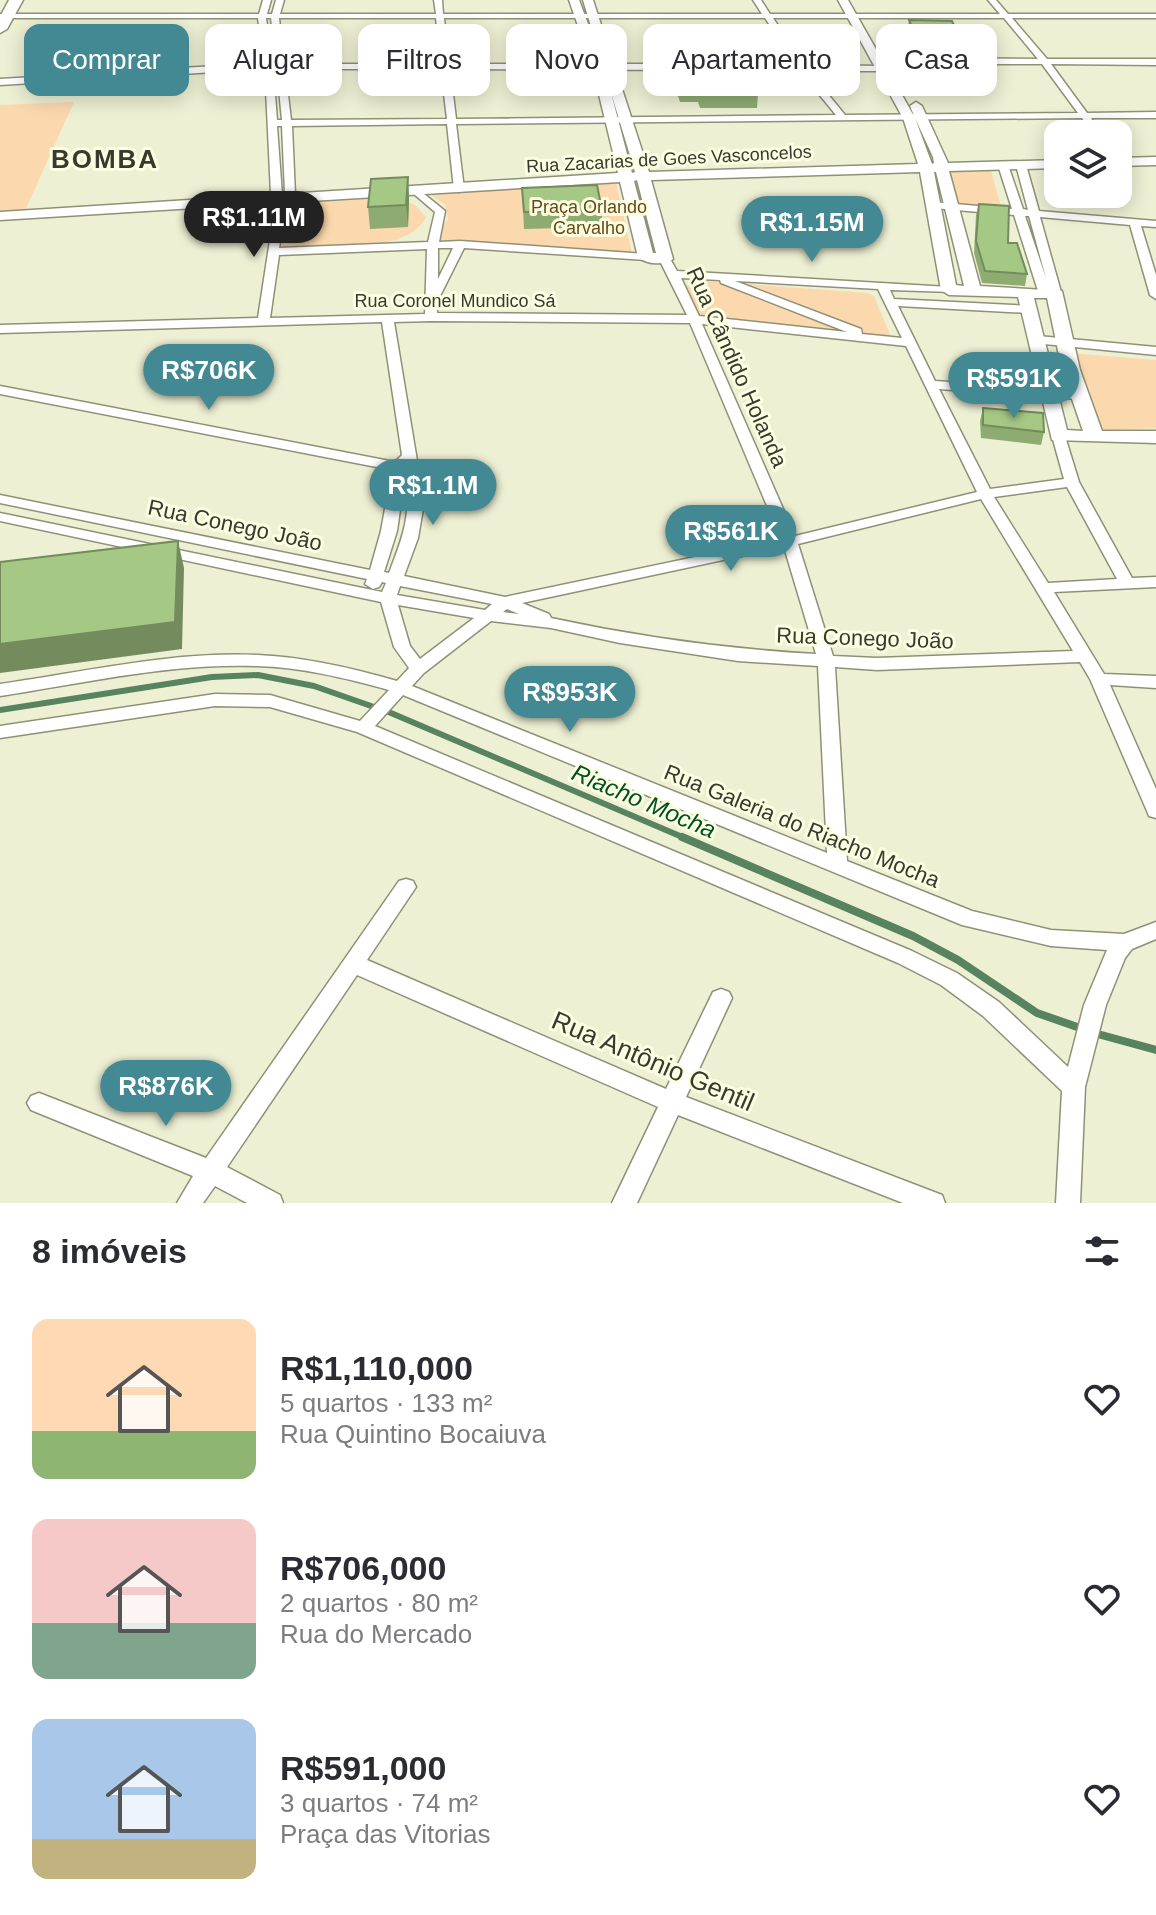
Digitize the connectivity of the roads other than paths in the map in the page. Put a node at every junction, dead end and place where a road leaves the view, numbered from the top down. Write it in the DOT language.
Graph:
graph roads {
  1 [pos="16,0"];
  2 [pos="267,0"];
  3 [pos="280,0"];
  4 [pos="438,0"];
  5 [pos="574,0"];
  6 [pos="588,0"];
  7 [pos="745,0"];
  8 [pos="757,0"];
  9 [pos="843,0"];
  10 [pos="857,0"];
  11 [pos="992,0"];
  12 [pos="2,14"];
  13 [pos="262,16"];
  14 [pos="275,16"];
  15 [pos="438,16"];
  16 [pos="586,16"];
  17 [pos="762,17"];
  18 [pos="858,17"];
  19 [pos="1006,17"];
  20 [pos="1156,18"];
  21 [pos="264,24"];
  22 [pos="275,24"];
  23 [pos="439,24"];
  24 [pos="589,24"];
  25 [pos="767,24"];
  26 [pos="876,52"];
  27 [pos="997,65"];
  28 [pos="1047,65"];
  29 [pos="1156,65"];
  30 [pos="205,67"];
  31 [pos="0,80"];
  32 [pos="272,96"];
  33 [pos="281,96"];
  34 [pos="448,96"];
  35 [pos="608,96"];
  36 [pos="617,96"];
  37 [pos="813,96"];
  38 [pos="823,96"];
  39 [pos="898,96"];
  40 [pos="907,96"];
  41 [pos="1156,115"];
  42 [pos="1082,116"];
  43 [pos="827,118"];
  44 [pos="843,118"];
  45 [pos="909,118"];
  46 [pos="924,118"];
  47 [pos="611,120"];
  48 [pos="628,120"];
  49 [pos="1086,120"];
  50 [pos="450,121"];
  51 [pos="271,123"];
  52 [pos="287,123"];
  53 [pos="1132,161"];
  54 [pos="1156,161"];
  55 [pos="1044,164"];
  56 [pos="1003,165"];
  57 [pos="1021,165"];
  58 [pos="942,166"];
  59 [pos="926,167"];
  60 [pos="642,176"];
  61 [pos="626,177"];
  62 [pos="459,189"];
  63 [pos="418,192"];
  64 [pos="281,201"];
  65 [pos="933,205"];
  66 [pos="949,206"];
  67 [pos="1018,212"];
  68 [pos="1034,213"];
  69 [pos="0,216"];
  70 [pos="1135,223"];
  71 [pos="1156,224"];
  72 [pos="433,244"];
  73 [pos="460,244"];
  74 [pos="273,252"];
  75 [pos="646,257"];
  76 [pos="665,259"];
  77 [pos="674,274"];
  78 [pos="711,276"];
  79 [pos="882,286"];
  80 [pos="949,290"];
  81 [pos="973,291"];
  82 [pos="1156,295"];
  83 [pos="1052,296"];
  84 [pos="1027,301"];
  85 [pos="891,302"];
  86 [pos="431,310"];
  87 [pos="387,318"];
  88 [pos="694,319"];
  89 [pos="263,322"];
  90 [pos="5,329"];
  91 [pos="877,340"];
  92 [pos="1038,340"];
  93 [pos="0,343"];
  94 [pos="910,343"];
  95 [pos="1066,343"];
  96 [pos="1156,351"];
  97 [pos="930,384"];
  98 [pos="0,390"];
  99 [pos="1049,393"];
  100 [pos="1079,395"];
  101 [pos="1059,436"];
  102 [pos="1094,436"];
  103 [pos="1156,437"];
  104 [pos="406,464"];
  105 [pos="1072,482"];
  106 [pos="985,494"];
  107 [pos="0,499"];
  108 [pos="59,511"];
  109 [pos="0,517"];
  110 [pos="45,526"];
  111 [pos="789,540"];
  112 [pos="376,577"];
  113 [pos="393,580"];
  114 [pos="1156,582"];
  115 [pos="1127,583"];
  116 [pos="1042,588"];
  117 [pos="369,594"];
  118 [pos="388,598"];
  119 [pos="505,602"];
  120 [pos="486,615"];
  121 [pos="551,623"];
  122 [pos="1085,656"];
  123 [pos="826,661"];
  124 [pos="418,669"];
  125 [pos="1099,679"];
  126 [pos="1156,682"];
  127 [pos="397,689"];
  128 [pos="0,690"];
  129 [pos="365,725"];
  130 [pos="0,732"];
  131 [pos="1156,811"];
  132 [pos="838,867"];
  133 [pos="406,887"];
  134 [pos="1156,930"];
  135 [pos="1125,943"];
  136 [pos="354,964"];
  137 [pos="721,998"];
  138 [pos="1074,1087"];
  139 [pos="670,1101"];
  140 [pos="39,1103"];
  141 [pos="212,1172"];
  142 [pos="189,1203"];
  143 [pos="271,1203"];
  144 [pos="624,1203"];
  145 [pos="933,1203"];
  146 [pos="1068,1203"];
  1 -- 12 [label="highway"];
  2 -- 13 [label="street"];
  3 -- 14 [label="street"];
  4 -- 15 [label="street"];
  5 -- 16 [label="street"];
  6 -- 16 [label="street"];
  7 -- 17 [label="street"];
  8 -- 17 [label="street"];
  9 -- 18 [label="street"];
  10 -- 18 [label="street"];
  11 -- 19 [label="street"];
  12 -- 13 [label="street"];
  13 -- 14 [label="street"];
  13 -- 21 [label="street"];
  14 -- 15 [label="street"];
  14 -- 22 [label="street"];
  15 -- 16 [label="street"];
  15 -- 23 [label="street"];
  16 -- 17 [label="street"];
  16 -- 24 [label="street"];
  17 -- 18 [label="street"];
  17 -- 25 [label="street"];
  18 -- 19 [label="street"];
  18 -- 26 [label="street"];
  19 -- 20 [label="street"];
  19 -- 28 [label="street"];
  27 -- 28 [label="street"];
  28 -- 29 [label="street"];
  28 -- 42 [label="street"];
  30 -- 31 [label="street"];
  32 -- 51 [label="street"];
  33 -- 52 [label="street"];
  34 -- 50 [label="street"];
  35 -- 47 [label="street"];
  36 -- 48 [label="street"];
  37 -- 43 [label="street"];
  38 -- 44 [label="street"];
  39 -- 45 [label="street"];
  40 -- 46 [label="street"];
  41 -- 42 [label="street"];
  42 -- 46 [label="street"];
  42 -- 49 [label="street"];
  43 -- 44 [label="street"];
  43 -- 48 [label="street"];
  44 -- 45 [label="street"];
  45 -- 46 [label="street"];
  45 -- 59 [label="street"];
  46 -- 58 [label="street"];
  47 -- 48 [label="street"];
  47 -- 50 [label="street"];
  47 -- 61 [label="street"];
  48 -- 60 [label="street"];
  50 -- 52 [label="street"];
  50 -- 62 [label="street"];
  51 -- 52 [label="street"];
  51 -- 64 [label="street"];
  52 -- 64 [label="street"];
  53 -- 54 [label="street"];
  55 -- 57 [label="street, Rua Zacarias de Goes Vasconcelos"];
  56 -- 57 [label="street, Rua Zacarias de Goes Vasconcelos"];
  56 -- 58 [label="street, Rua Zacarias de Goes Vasconcelos"];
  56 -- 67 [label="street"];
  57 -- 68 [label="street"];
  58 -- 59 [label="street, Rua Zacarias de Goes Vasconcelos"];
  58 -- 66 [label="street"];
  59 -- 60 [label="street, Rua Zacarias de Goes Vasconcelos"];
  59 -- 65 [label="street"];
  60 -- 61 [label="street, Rua Zacarias de Goes Vasconcelos"];
  60 -- 76 [label="street"];
  61 -- 62 [label="street, Rua Zacarias de Goes Vasconcelos"];
  61 -- 75 [label="street"];
  62 -- 63 [label="street, Rua Zacarias de Goes Vasconcelos"];
  63 -- 64 [label="street, Rua Zacarias de Goes Vasconcelos"];
  63 -- 72 [label="street"];
  64 -- 69 [label="street, Rua Zacarias de Goes Vasconcelos"];
  64 -- 74 [label="street"];
  65 -- 66 [label="street"];
  65 -- 80 [label="street"];
  66 -- 67 [label="street"];
  66 -- 81 [label="street"];
  67 -- 68 [label="street"];
  67 -- 83 [label="street"];
  68 -- 70 [label="street"];
  68 -- 83 [label="street"];
  70 -- 71 [label="street"];
  70 -- 82 [label="street"];
  72 -- 73 [label="street"];
  72 -- 74 [label="street"];
  72 -- 86 [label="street"];
  73 -- 75 [label="street"];
  73 -- 86 [label="street"];
  74 -- 89 [label="street"];
  75 -- 76 [label="street"];
  76 -- 77 [label="street, Rua Cândido Holanda"];
  77 -- 78 [label="street"];
  77 -- 88 [label="street, Rua Cândido Holanda"];
  78 -- 79 [label="street"];
  78 -- 91 [label="street"];
  79 -- 80 [label="street"];
  79 -- 85 [label="street"];
  80 -- 81 [label="street"];
  81 -- 84 [label="street"];
  83 -- 84 [label="street"];
  83 -- 95 [label="street"];
  84 -- 85 [label="street"];
  84 -- 92 [label="street"];
  85 -- 94 [label="street"];
  86 -- 87 [label="street, Rua Coronel Mundico Sá"];
  86 -- 88 [label="street, Rua Coronel Mundico Sá"];
  87 -- 89 [label="street, Rua Coronel Mundico Sá"];
  87 -- 104 [label="street"];
  88 -- 91 [label="street, Rua Coronel Mundico Sá"];
  88 -- 111 [label="street, Rua Cândido Holanda"];
  89 -- 90 [label="street, Rua Coronel Mundico Sá"];
  90 -- 93 [label="street"];
  91 -- 94 [label="street, Rua Coronel Mundico Sá"];
  92 -- 95 [label="street"];
  92 -- 99 [label="street"];
  94 -- 97 [label="street"];
  95 -- 96 [label="street"];
  95 -- 100 [label="street"];
  97 -- 99 [label="street"];
  97 -- 106 [label="street"];
  98 -- 104 [label="street"];
  99 -- 100 [label="street"];
  99 -- 101 [label="street"];
  100 -- 102 [label="street"];
  101 -- 102 [label="street"];
  101 -- 105 [label="street"];
  102 -- 103 [label="street"];
  104 -- 112 [label="street"];
  104 -- 113 [label="street"];
  105 -- 106 [label="street"];
  105 -- 115 [label="street"];
  106 -- 111 [label="street"];
  106 -- 116 [label="street"];
  107 -- 108 [label="street, Rua Conego João"];
  108 -- 110 [label="street"];
  108 -- 112 [label="street, Rua Conego João"];
  109 -- 110 [label="street, Rua Conego João"];
  110 -- 117 [label="street, Rua Conego João"];
  111 -- 119 [label="street"];
  111 -- 123 [label="street, Rua Cândido Holanda"];
  112 -- 113 [label="street, Rua Conego João"];
  112 -- 117 [label="street"];
  113 -- 118 [label="street"];
  113 -- 119 [label="street, Rua Conego João"];
  114 -- 115 [label="street"];
  115 -- 116 [label="street"];
  116 -- 122 [label="street"];
  117 -- 118 [label="street, Rua Conego João"];
  118 -- 120 [label="street, Rua Conego João"];
  118 -- 124 [label="street"];
  119 -- 120 [label="street"];
  119 -- 121 [label="street, Rua Conego João"];
  120 -- 121 [label="street, Rua Conego João"];
  120 -- 124 [label="street"];
  121 -- 123 [label="street, Rua Conego João"];
  122 -- 123 [label="street, Rua Conego João"];
  122 -- 125 [label="street"];
  123 -- 132 [label="street, Rua Cândido Holanda"];
  124 -- 127 [label="street"];
  125 -- 126 [label="street"];
  125 -- 131 [label="street"];
  127 -- 128 [label="street, Rua Galeria do Riacho Mocha"];
  127 -- 129 [label="street"];
  127 -- 132 [label="street, Rua Galeria do Riacho Mocha"];
  129 -- 130 [label="street"];
  129 -- 138 [label="street"];
  132 -- 135 [label="street, Rua Galeria do Riacho Mocha"];
  133 -- 136 [label="street"];
  134 -- 135 [label="street"];
  135 -- 138 [label="street"];
  136 -- 139 [label="street, Rua Antônio Gentil"];
  136 -- 141 [label="street"];
  137 -- 139 [label="street"];
  138 -- 146 [label="street"];
  139 -- 144 [label="street"];
  139 -- 145 [label="street, Rua Antônio Gentil"];
  140 -- 141 [label="street"];
  141 -- 142 [label="street"];
  141 -- 143 [label="street"];
}
